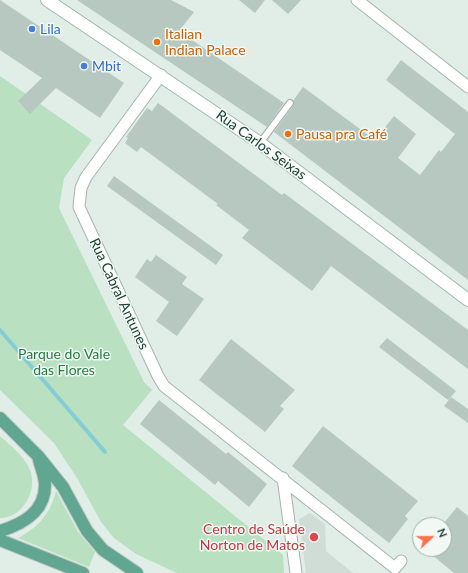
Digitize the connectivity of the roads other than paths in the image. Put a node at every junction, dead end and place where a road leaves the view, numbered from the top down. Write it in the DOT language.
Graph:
graph roads {
  1 [pos="47,0"];
  2 [pos="357,0"];
  3 [pos="161,75"];
  4 [pos="468,87"];
  5 [pos="290,104"];
  6 [pos="260,143"];
  7 [pos="468,300"];
  8 [pos="0,418"];
  9 [pos="38,457"];
  10 [pos="283,478"];
  11 [pos="0,531"];
  12 [pos="0,540"];
  13 [pos="401,561"];
  14 [pos="83,573"];
  15 [pos="137,573"];
  16 [pos="296,573"];
  1 -- 3 [label="street, Rua Carlos Seixas"];
  2 -- 4 [label="street"];
  3 -- 6 [label="street, Rua Carlos Seixas"];
  3 -- 10 [label="street, Rua Cabral Antunes"];
  5 -- 6 [label="lane"];
  6 -- 7 [label="street, Rua Carlos Seixas"];
  8 -- 9 [label="main road"];
  9 -- 11 [label="main road"];
  9 -- 15 [label="main road"];
  10 -- 13 [label="street, Rua Cabral Antunes"];
  10 -- 16 [label="street"];
  12 -- 14 [label="main road"];
}
